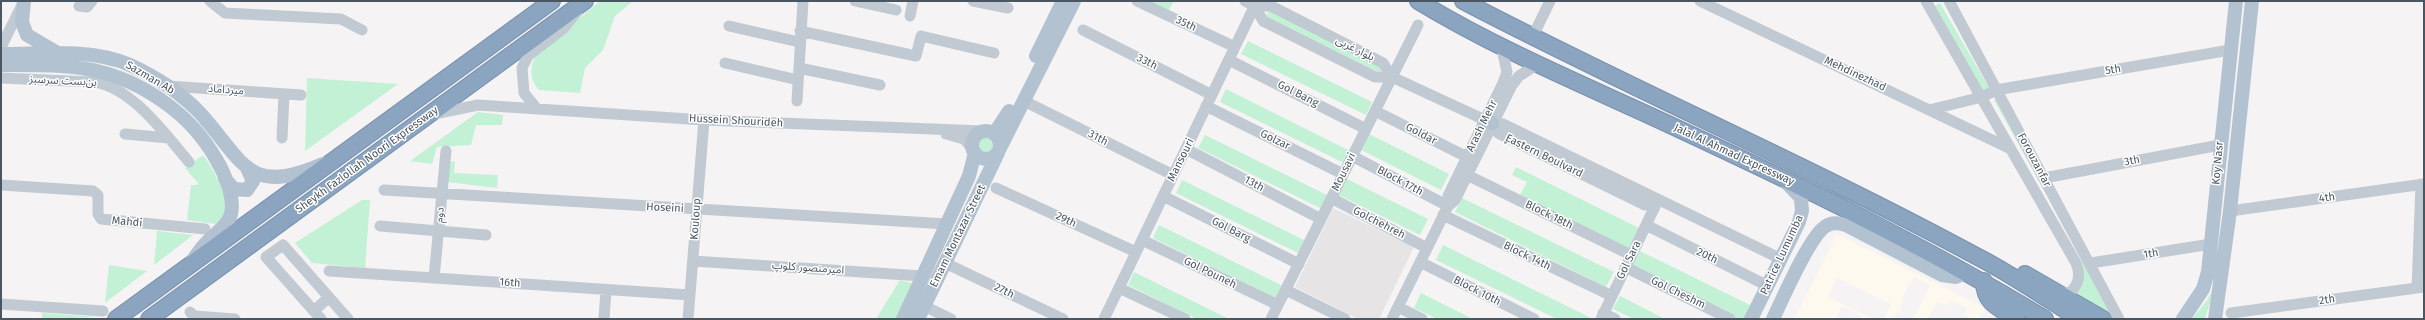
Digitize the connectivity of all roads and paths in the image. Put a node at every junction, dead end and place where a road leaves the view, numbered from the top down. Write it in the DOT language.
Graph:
graph roads {
  1 [pos="24,1"];
  2 [pos="92,1"];
  3 [pos="210,1"];
  4 [pos="552,1"];
  5 [pos="586,1"];
  6 [pos="803,1"];
  7 [pos="855,1"];
  8 [pos="913,1"];
  9 [pos="973,1"];
  10 [pos="1063,1"];
  11 [pos="1074,1"];
  12 [pos="1137,1"];
  13 [pos="1418,1"];
  14 [pos="1464,1"];
  15 [pos="1550,1"];
  16 [pos="1700,1"];
  17 [pos="1948,1"];
  18 [pos="2236,1"];
  19 [pos="2252,1"];
  20 [pos="1928,2"];
  21 [pos="1252,3"];
  22 [pos="79,6"];
  23 [pos="1008,8"];
  24 [pos="896,10"];
  25 [pos="910,16"];
  26 [pos="1418,25"];
  27 [pos="729,26"];
  28 [pos="362,30"];
  29 [pos="1083,30"];
  30 [pos="800,36"];
  31 [pos="1532,38"];
  32 [pos="1500,44"];
  33 [pos="1,47"];
  34 [pos="1235,48"];
  35 [pos="2230,50"];
  36 [pos="60,53"];
  37 [pos="994,53"];
  38 [pos="1,54"];
  39 [pos="1229,60"];
  40 [pos="725,63"];
  41 [pos="1538,64"];
  42 [pos="1,65"];
  43 [pos="799,68"];
  44 [pos="1392,77"];
  45 [pos="1,78"];
  46 [pos="798,80"];
  47 [pos="880,85"];
  48 [pos="168,86"];
  49 [pos="1996,90"];
  50 [pos="284,94"];
  51 [pos="301,95"];
  52 [pos="1212,95"];
  53 [pos="1982,97"];
  54 [pos="798,101"];
  55 [pos="1024,101"];
  56 [pos="1206,106"];
  57 [pos="537,109"];
  58 [pos="1929,110"];
  59 [pos="1375,111"];
  60 [pos="430,114"];
  61 [pos="704,120"];
  62 [pos="1489,121"];
  63 [pos="1366,128"];
  64 [pos="934,131"];
  65 [pos="989,132"];
  66 [pos="125,134"];
  67 [pos="169,138"];
  68 [pos="282,138"];
  69 [pos="2220,145"];
  70 [pos="2009,148"];
  71 [pos="1186,149"];
  72 [pos="974,150"];
  73 [pos="999,150"];
  74 [pos="446,151"];
  75 [pos="1352,156"];
  76 [pos="1467,157"];
  77 [pos="334,159"];
  78 [pos="189,162"];
  79 [pos="247,168"];
  80 [pos="1343,174"];
  81 [pos="1467,175"];
  82 [pos="1779,175"];
  83 [pos="1173,176"];
  84 [pos="2044,178"];
  85 [pos="224,179"];
  86 [pos="2423,184"];
  87 [pos="1,185"];
  88 [pos="996,188"];
  89 [pos="384,190"];
  90 [pos="442,194"];
  91 [pos="1163,196"];
  92 [pos="1331,198"];
  93 [pos="1658,200"];
  94 [pos="697,210"];
  95 [pos="1446,211"];
  96 [pos="2230,211"];
  97 [pos="1321,219"];
  98 [pos="947,224"];
  99 [pos="1646,225"];
  100 [pos="380,226"];
  101 [pos="204,230"];
  102 [pos="438,231"];
  103 [pos="486,234"];
  104 [pos="1142,240"];
  105 [pos="2211,244"];
  106 [pos="1427,248"];
  107 [pos="1136,252"];
  108 [pos="1632,255"];
  109 [pos="1783,256"];
  110 [pos="1980,258"];
  111 [pos="693,260"];
  112 [pos="1802,260"];
  113 [pos="1420,262"];
  114 [pos="945,263"];
  115 [pos="2091,263"];
  116 [pos="1299,264"];
  117 [pos="190,265"];
  118 [pos="1625,267"];
  119 [pos="329,271"];
  120 [pos="1966,272"];
  121 [pos="923,276"];
  122 [pos="434,278"];
  123 [pos="1984,281"];
  124 [pos="1768,286"];
  125 [pos="2421,287"];
  126 [pos="1119,288"];
  127 [pos="606,290"];
  128 [pos="1286,290"];
  129 [pos="2057,291"];
  130 [pos="690,295"];
  131 [pos="1612,296"];
  132 [pos="329,297"];
  133 [pos="1,304"];
  134 [pos="1278,305"];
  135 [pos="924,306"];
  136 [pos="1398,307"];
  137 [pos="190,312"];
  138 [pos="2231,313"];
  139 [pos="109,315"];
  140 [pos="318,315"];
  141 [pos="1602,316"];
  142 [pos="149,319"];
  143 [pos="235,319"];
  144 [pos="348,319"];
  145 [pos="604,319"];
  146 [pos="688,319"];
  147 [pos="903,319"];
  148 [pos="918,319"];
  149 [pos="951,319"];
  150 [pos="1063,319"];
  151 [pos="1104,319"];
  152 [pos="1185,319"];
  153 [pos="1271,319"];
  154 [pos="1345,319"];
  155 [pos="1392,319"];
  156 [pos="1422,319"];
  157 [pos="1534,319"];
  158 [pos="1615,319"];
  159 [pos="1730,319"];
  160 [pos="1752,319"];
  161 [pos="1773,319"];
  162 [pos="2017,319"];
  163 [pos="2045,319"];
  164 [pos="2079,319"];
  165 [pos="2103,319"];
  166 [pos="2119,319"];
  167 [pos="2183,319"];
  168 [pos="2216,319"];
  1 -- 33 [label="street"];
  1 -- 36 [label="main road"];
  2 -- 22 [label="street"];
  3 -- 28 [label="street"];
  4 -- 77 [label="highway, Sheykh Fazlollah Noori Expressway"];
  5 -- 57 [label="street"];
  5 -- 60 [label="highway, Sheykh Fazlollah Noori Expressway"];
  6 -- 30 [label="street"];
  7 -- 24 [label="street"];
  8 -- 25 [label="street"];
  9 -- 23 [label="street"];
  10 -- 65 [label="main road"];
  11 -- 55 [label="main road, Emam Montazar Street"];
  12 -- 34 [label="street, 35th"];
  13 -- 32 [label="highway, Jalal Al Ahmad Expressway"];
  14 -- 31 [label="highway, Jalal Al Ahmad Expressway"];
  15 -- 31 [label="street"];
  16 -- 58 [label="street, Mehdinezhad"];
  17 -- 49 [label="street, Forouzanfar"];
  18 -- 35 [label="main road, Koy Nasr"];
  19 -- 96 [label="main road, Koy Nasr"];
  20 -- 53 [label="street, Forouzanfar"];
  21 -- 34 [label="street, Mansouri"];
  21 -- 44 [label="street, بلوار غربی"];
  21 -- 44 [label="street, بلوار غربی"];
  26 -- 44 [label="street, Mousavi"];
  27 -- 30 [label="street"];
  29 -- 52 [label="street, 33th"];
  30 -- 37 [label="street"];
  30 -- 43 [label="street"];
  31 -- 110 [label="highway, Jalal Al Ahmad Expressway"];
  32 -- 41 [label="highway, Jalal Al Ahmad Expressway"];
  32 -- 62 [label="street, Arash Mehr"];
  34 -- 39 [label="street, Mansouri"];
  35 -- 49 [label="street, 5th"];
  35 -- 69 [label="main road, Koy Nasr"];
  36 -- 38 [label="main road, Sazman Ab"];
  36 -- 48 [label="main road, Sazman Ab"];
  39 -- 52 [label="street, Mansouri"];
  39 -- 63 [label="street, Gol Bang"];
  40 -- 46 [label="street"];
  41 -- 62 [label="street, Arash Mehr"];
  41 -- 82 [label="highway, Jalal Al Ahmad Expressway"];
  42 -- 85 [label="main road, Sazman Ab"];
  43 -- 46 [label="street"];
  43 -- 47 [label="street"];
  44 -- 59 [label="street, Mousavi"];
  44 -- 62 [label="street, ٍEastern Boulvard"];
  45 -- 67 [label="street, بن‌بست سرسبز"];
  46 -- 54 [label="street"];
  48 -- 50 [label="street, میرداماد"];
  48 -- 79 [label="main road, Sazman Ab"];
  49 -- 53 [label="street, 5th"];
  49 -- 84 [label="street, Forouzanfar"];
  50 -- 51 [label="street, میرداماد"];
  50 -- 68 [label="street"];
  52 -- 56 [label="street, Mansouri"];
  53 -- 58 [label="street, 5th"];
  53 -- 70 [label="street, Forouzanfar"];
  55 -- 73 [label="main road, Emam Montazar Street"];
  55 -- 83 [label="street, 31th"];
  56 -- 71 [label="street, Mansouri"];
  56 -- 80 [label="street, Golzar"];
  57 -- 60 [label="street, Hussein Shourideh"];
  57 -- 61 [label="street, Hussein Shourideh"];
  58 -- 70 [label="street, Mehdinezhad"];
  59 -- 63 [label="street, Mousavi"];
  59 -- 76 [label="street, Goldar"];
  60 -- 142 [label="highway, Sheykh Fazlollah Noori Expressway"];
  61 -- 64 [label="street, Hussein Shourideh"];
  61 -- 94 [label="street, Kouloup"];
  62 -- 76 [label="street, Arash Mehr"];
  62 -- 81 [label="street, Arash Mehr"];
  62 -- 93 [label="street, ٍEastern Boulvard"];
  63 -- 75 [label="street, Mousavi"];
  64 -- 65 [label="street, Hussein Shourideh"];
  64 -- 72 [label="street, Hussein Shourideh"];
  65 -- 72 [label="main road"];
  65 -- 73 [label="main road"];
  66 -- 67 [label="street"];
  67 -- 78 [label="street, بن‌بست سرسبز"];
  69 -- 84 [label="street, 3th"];
  69 -- 105 [label="main road, Koy Nasr"];
  70 -- 129 [label="street, Forouzanfar"];
  71 -- 83 [label="street, Mansouri"];
  71 -- 97 [label="street, 13th"];
  72 -- 73 [label="main road"];
  72 -- 98 [label="main road, Emam Montazar Street"];
  73 -- 114 [label="main road, Emam Montazar Street"];
  74 -- 90 [label="street, دوم"];
  75 -- 80 [label="street, Mousavi"];
  75 -- 95 [label="street, Block 17th"];
  76 -- 95 [label="street, Arash Mehr"];
  77 -- 79 [label="main road, Sazman Ab"];
  77 -- 117 [label="highway, Sheykh Fazlollah Noori Expressway"];
  79 -- 85 [label="main road"];
  80 -- 92 [label="street, Mousavi"];
  81 -- 95 [label="street, Arash Mehr"];
  81 -- 108 [label="street, Block 18th"];
  82 -- 109 [label="main road, Patrice Lumumba"];
  82 -- 120 [label="highway, Jalal Al Ahmad Expressway"];
  83 -- 91 [label="street, Mansouri"];
  84 -- 115 [label="street, Forouzanfar"];
  85 -- 117 [label="main road, Sazman Ab"];
  86 -- 96 [label="street, 4th"];
  86 -- 125 [label="street"];
  87 -- 101 [label="street, Mahdi"];
  88 -- 107 [label="street, 29th"];
  89 -- 90 [label="street, Hoseini"];
  90 -- 94 [label="street, Hoseini"];
  90 -- 102 [label="street, دوم"];
  91 -- 104 [label="street, Mansouri"];
  91 -- 116 [label="street, Gol Barg"];
  92 -- 97 [label="street, Mousavi"];
  92 -- 106 [label="street, Golchehreh"];
  93 -- 99 [label="street, Gol Sara"];
  93 -- 109 [label="street, ٍEastern Boulvard"];
  94 -- 98 [label="street, Hoseini"];
  94 -- 111 [label="street, Kouloup"];
  95 -- 106 [label="street, Arash Mehr"];
  95 -- 131 [label="street, Block 14th"];
  96 -- 168 [label="main road, Koy Nasr"];
  97 -- 116 [label="street, Mousavi"];
  98 -- 121 [label="main road, Emam Montazar Street"];
  99 -- 108 [label="street, Gol Sara"];
  99 -- 124 [label="street, 20th"];
  100 -- 102 [label="street"];
  102 -- 103 [label="street"];
  102 -- 122 [label="street, دوم"];
  104 -- 107 [label="street, Mansouri"];
  104 -- 134 [label="street, Gol Pouneh"];
  105 -- 115 [label="street, 1th"];
  105 -- 167 [label="main road, Koy Nasr"];
  106 -- 113 [label="street, Arash Mehr"];
  107 -- 126 [label="street, Mansouri"];
  108 -- 118 [label="street, Gol Sara"];
  109 -- 112 [label="main road"];
  109 -- 124 [label="main road, Patrice Lumumba"];
  110 -- 129 [label="highway"];
  110 -- 164 [label="highway, Jalal Al Ahmad Expressway"];
  111 -- 121 [label="street, امیرمنصور کلوپ"];
  111 -- 130 [label="street, Kouloup"];
  112 -- 120 [label="main road"];
  112 -- 161 [label="main road"];
  113 -- 136 [label="street, Arash Mehr"];
  113 -- 157 [label="street, Block 10th"];
  114 -- 135 [label="main road, Emam Montazar Street"];
  114 -- 150 [label="street, 27th"];
  115 -- 166 [label="street, Forouzanfar"];
  116 -- 128 [label="street, Mousavi"];
  117 -- 139 [label="highway, Sheykh Fazlollah Noori Expressway"];
  118 -- 131 [label="street, Gol Sara"];
  118 -- 159 [label="street, Gol Cheshm"];
  119 -- 122 [label="street, 16th"];
  120 -- 123 [label="highway, Jalal Al Ahmad Expressway"];
  121 -- 147 [label="main road, Emam Montazar Street"];
  122 -- 127 [label="street, 16th"];
  123 -- 162 [label="highway"];
  123 -- 163 [label="highway, Jalal Al Ahmad Expressway"];
  124 -- 160 [label="main road, Patrice Lumumba"];
  125 -- 138 [label="street, 2th"];
  126 -- 151 [label="street, Mansouri"];
  126 -- 152 [label="street"];
  127 -- 130 [label="street, 16th"];
  127 -- 145 [label="street"];
  128 -- 134 [label="street, Mousavi"];
  128 -- 154 [label="street"];
  129 -- 165 [label="highway"];
  130 -- 146 [label="street, Kouloup"];
  131 -- 141 [label="street, Gol Sara"];
  132 -- 140 [label="street"];
  132 -- 140 [label="street"];
  132 -- 144 [label="street"];
  133 -- 139 [label="street"];
  134 -- 153 [label="street, Mousavi"];
  135 -- 148 [label="main road, Emam Montazar Street"];
  135 -- 149 [label="street"];
  136 -- 155 [label="street, Arash Mehr"];
  136 -- 156 [label="street"];
  137 -- 143 [label="street"];
  141 -- 158 [label="street"];
}
